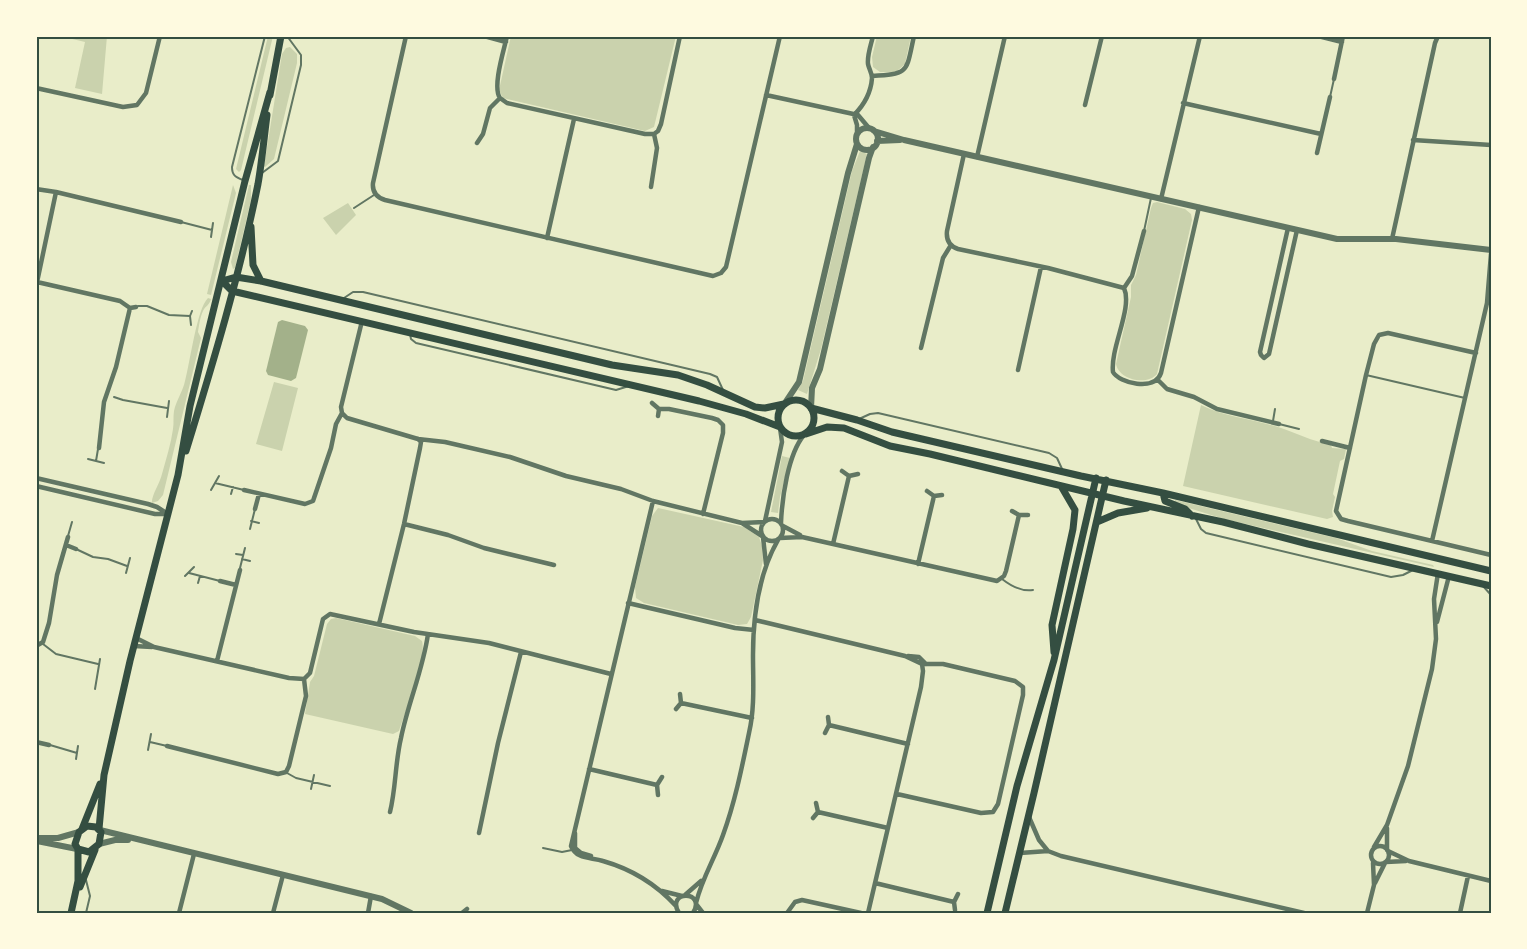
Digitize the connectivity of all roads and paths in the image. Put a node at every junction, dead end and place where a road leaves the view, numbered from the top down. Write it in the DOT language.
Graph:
graph roads {
  1 [pos="160,36"];
  2 [pos="265,36"];
  3 [pos="281,36"];
  4 [pos="287,36"];
  5 [pos="408,36"];
  6 [pos="484,36"];
  7 [pos="680,36"];
  8 [pos="780,36"];
  9 [pos="873,36"];
  10 [pos="914,36"];
  11 [pos="1005,36"];
  12 [pos="1102,36"];
  13 [pos="1200,36"];
  14 [pos="1318,36"];
  15 [pos="1437,36"];
  16 [pos="506,39"];
  17 [pos="1343,39"];
  18 [pos="872,76"];
  19 [pos="1334,79"];
  20 [pos="36,88"];
  21 [pos="270,93"];
  22 [pos="766,95"];
  23 [pos="1330,97"];
  24 [pos="500,98"];
  25 [pos="1184,103"];
  26 [pos="1086,105"];
  27 [pos="854,115"];
  28 [pos="574,119"];
  29 [pos="872,130"];
  30 [pos="654,134"];
  31 [pos="857,134"];
  32 [pos="1321,134"];
  33 [pos="904,140"];
  34 [pos="1413,140"];
  35 [pos="477,142"];
  36 [pos="858,144"];
  37 [pos="875,144"];
  38 [pos="1491,145"];
  39 [pos="1317,153"];
  40 [pos="964,154"];
  41 [pos="977,157"];
  42 [pos="260,175"];
  43 [pos="245,181"];
  44 [pos="651,187"];
  45 [pos="36,189"];
  46 [pos="56,192"];
  47 [pos="375,194"];
  48 [pos="1152,197"];
  49 [pos="1161,199"];
  50 [pos="354,207"];
  51 [pos="1199,207"];
  52 [pos="250,221"];
  53 [pos="181,222"];
  54 [pos="213,223"];
  55 [pos="1288,228"];
  56 [pos="212,230"];
  57 [pos="1297,230"];
  58 [pos="1144,231"];
  59 [pos="211,237"];
  60 [pos="547,238"];
  61 [pos="1392,239"];
  62 [pos="951,245"];
  63 [pos="1491,252"];
  64 [pos="1041,267"];
  65 [pos="236,277"];
  66 [pos="222,280"];
  67 [pos="261,281"];
  68 [pos="37,282"];
  69 [pos="36,287"];
  70 [pos="1124,288"];
  71 [pos="232,291"];
  72 [pos="339,301"];
  73 [pos="136,307"];
  74 [pos="130,308"];
  75 [pos="192,310"];
  76 [pos="190,316"];
  77 [pos="362,321"];
  78 [pos="1482,323"];
  79 [pos="191,325"];
  80 [pos="1490,325"];
  81 [pos="921,348"];
  82 [pos="1476,353"];
  83 [pos="1018,370"];
  84 [pos="1366,375"];
  85 [pos="1158,380"];
  86 [pos="107,393"];
  87 [pos="724,393"];
  88 [pos="114,397"];
  89 [pos="1465,398"];
  90 [pos="169,401"];
  91 [pos="652,403"];
  92 [pos="785,404"];
  93 [pos="167,408"];
  94 [pos="811,408"];
  95 [pos="659,409"];
  96 [pos="1275,409"];
  97 [pos="342,413"];
  98 [pos="167,417"];
  99 [pos="658,417"];
  100 [pos="347,418"];
  101 [pos="857,420"];
  102 [pos="1272,422"];
  103 [pos="1279,424"];
  104 [pos="780,428"];
  105 [pos="335,429"];
  106 [pos="1299,429"];
  107 [pos="805,434"];
  108 [pos="418,439"];
  109 [pos="433,441"];
  110 [pos="1322,441"];
  111 [pos="99,448"];
  112 [pos="420,448"];
  113 [pos="1350,448"];
  114 [pos="88,459"];
  115 [pos="96,461"];
  116 [pos="104,463"];
  117 [pos="842,471"];
  118 [pos="1063,472"];
  119 [pos="858,474"];
  120 [pos="178,475"];
  121 [pos="219,476"];
  122 [pos="849,476"];
  123 [pos="36,478"];
  124 [pos="1095,478"];
  125 [pos="1106,480"];
  126 [pos="215,483"];
  127 [pos="1060,485"];
  128 [pos="36,486"];
  129 [pos="232,488"];
  130 [pos="211,490"];
  131 [pos="244,490"];
  132 [pos="927,491"];
  133 [pos="1092,493"];
  134 [pos="1163,493"];
  135 [pos="231,494"];
  136 [pos="259,494"];
  137 [pos="942,495"];
  138 [pos="934,496"];
  139 [pos="1103,496"];
  140 [pos="653,501"];
  141 [pos="1151,507"];
  142 [pos="255,509"];
  143 [pos="1012,511"];
  144 [pos="703,513"];
  145 [pos="168,514"];
  146 [pos="1028,514"];
  147 [pos="1019,515"];
  148 [pos="1193,516"];
  149 [pos="251,521"];
  150 [pos="72,522"];
  151 [pos="764,522"];
  152 [pos="1098,522"];
  153 [pos="259,523"];
  154 [pos="742,523"];
  155 [pos="404,524"];
  156 [pos="782,525"];
  157 [pos="249,529"];
  158 [pos="763,536"];
  159 [pos="68,537"];
  160 [pos="802,537"];
  161 [pos="779,539"];
  162 [pos="1432,541"];
  163 [pos="833,544"];
  164 [pos="66,545"];
  165 [pos="245,548"];
  166 [pos="76,549"];
  167 [pos="236,554"];
  168 [pos="243,555"];
  169 [pos="1491,555"];
  170 [pos="130,558"];
  171 [pos="242,559"];
  172 [pos="1443,560"];
  173 [pos="250,561"];
  174 [pos="1453,562"];
  175 [pos="918,564"];
  176 [pos="554,565"];
  177 [pos="127,566"];
  178 [pos="194,567"];
  179 [pos="766,567"];
  180 [pos="1415,568"];
  181 [pos="240,570"];
  182 [pos="1491,571"];
  183 [pos="126,573"];
  184 [pos="189,573"];
  185 [pos="1438,573"];
  186 [pos="185,576"];
  187 [pos="200,576"];
  188 [pos="1449,576"];
  189 [pos="1002,579"];
  190 [pos="220,581"];
  191 [pos="198,584"];
  192 [pos="1482,584"];
  193 [pos="236,585"];
  194 [pos="1491,586"];
  195 [pos="1033,590"];
  196 [pos="1491,595"];
  197 [pos="628,603"];
  198 [pos="755,620"];
  199 [pos="379,624"];
  200 [pos="1436,624"];
  201 [pos="754,630"];
  202 [pos="428,634"];
  203 [pos="135,642"];
  204 [pos="42,644"];
  205 [pos="36,646"];
  206 [pos="520,652"];
  207 [pos="100,659"];
  208 [pos="1054,660"];
  209 [pos="217,662"];
  210 [pos="98,664"];
  211 [pos="924,664"];
  212 [pos="611,674"];
  213 [pos="304,679"];
  214 [pos="95,689"];
  215 [pos="680,694"];
  216 [pos="681,703"];
  217 [pos="676,710"];
  218 [pos="828,717"];
  219 [pos="752,718"];
  220 [pos="829,725"];
  221 [pos="825,733"];
  222 [pos="151,734"];
  223 [pos="36,742"];
  224 [pos="150,742"];
  225 [pos="908,744"];
  226 [pos="49,745"];
  227 [pos="78,746"];
  228 [pos="167,746"];
  229 [pos="148,750"];
  230 [pos="77,753"];
  231 [pos="76,759"];
  232 [pos="590,769"];
  233 [pos="286,772"];
  234 [pos="104,775"];
  235 [pos="314,775"];
  236 [pos="662,777"];
  237 [pos="312,782"];
  238 [pos="657,785"];
  239 [pos="330,786"];
  240 [pos="311,789"];
  241 [pos="897,794"];
  242 [pos="658,795"];
  243 [pos="816,803"];
  244 [pos="390,812"];
  245 [pos="818,812"];
  246 [pos="1029,817"];
  247 [pos="813,818"];
  248 [pos="1387,825"];
  249 [pos="888,828"];
  250 [pos="81,830"];
  251 [pos="99,830"];
  252 [pos="479,833"];
  253 [pos="36,840"];
  254 [pos="135,840"];
  255 [pos="98,846"];
  256 [pos="1374,847"];
  257 [pos="543,848"];
  258 [pos="78,849"];
  259 [pos="574,849"];
  260 [pos="1388,850"];
  261 [pos="1048,851"];
  262 [pos="1020,853"];
  263 [pos="194,854"];
  264 [pos="1372,861"];
  265 [pos="1409,861"];
  266 [pos="1385,862"];
  267 [pos="84,874"];
  268 [pos="283,875"];
  269 [pos="1468,876"];
  270 [pos="703,879"];
  271 [pos="1491,881"];
  272 [pos="875,883"];
  273 [pos="1374,885"];
  274 [pos="662,891"];
  275 [pos="958,894"];
  276 [pos="371,896"];
  277 [pos="683,896"];
  278 [pos="75,897"];
  279 [pos="954,902"];
  280 [pos="696,903"];
  281 [pos="467,909"];
  282 [pos="676,910"];
  283 [pos="955,910"];
  284 [pos="1279,910"];
  285 [pos="71,913"];
  286 [pos="86,913"];
  287 [pos="179,913"];
  288 [pos="273,913"];
  289 [pos="368,913"];
  290 [pos="411,913"];
  291 [pos="462,913"];
  292 [pos="693,913"];
  293 [pos="703,913"];
  294 [pos="787,913"];
  295 [pos="861,913"];
  296 [pos="868,913"];
  297 [pos="987,913"];
  298 [pos="1005,913"];
  299 [pos="1304,913"];
  300 [pos="1367,913"];
  301 [pos="1460,913"];
  1 -- 20 [label="street"];
  2 -- 43 [label="lane"];
  3 -- 21 [label="main road"];
  4 -- 42 [label="lane"];
  5 -- 47 [label="street"];
  6 -- 16 [label="street"];
  7 -- 30 [label="street"];
  8 -- 22 [label="street"];
  9 -- 18 [label="street"];
  10 -- 18 [label="street"];
  11 -- 41 [label="street"];
  12 -- 26 [label="street"];
  13 -- 25 [label="street"];
  14 -- 17 [label="street"];
  15 -- 34 [label="street"];
  16 -- 24 [label="street"];
  17 -- 19 [label="street"];
  18 -- 27 [label="street"];
  19 -- 23 [label="lane"];
  21 -- 42 [label="main road"];
  21 -- 43 [label="main road"];
  22 -- 27 [label="street"];
  22 -- 60 [label="street"];
  23 -- 32 [label="street"];
  24 -- 28 [label="street"];
  24 -- 35 [label="street"];
  25 -- 32 [label="street"];
  25 -- 49 [label="street"];
  27 -- 29 [label="street"];
  27 -- 31 [label="street"];
  28 -- 30 [label="street"];
  28 -- 60 [label="street"];
  29 -- 31 [label="street"];
  29 -- 33 [label="street"];
  29 -- 37 [label="street"];
  30 -- 44 [label="street"];
  31 -- 36 [label="street"];
  32 -- 39 [label="street"];
  33 -- 37 [label="street"];
  33 -- 40 [label="street"];
  34 -- 38 [label="street"];
  34 -- 61 [label="street"];
  36 -- 37 [label="street"];
  36 -- 92 [label="street"];
  37 -- 94 [label="street"];
  40 -- 41 [label="street"];
  40 -- 62 [label="street"];
  41 -- 48 [label="street"];
  42 -- 43 [label="main road"];
  42 -- 52 [label="main road"];
  43 -- 66 [label="main road"];
  45 -- 46 [label="street"];
  46 -- 53 [label="street"];
  46 -- 68 [label="street"];
  47 -- 50 [label="lane"];
  47 -- 60 [label="street"];
  48 -- 49 [label="street"];
  48 -- 58 [label="lane"];
  49 -- 51 [label="street"];
  51 -- 55 [label="street"];
  51 -- 85 [label="street"];
  52 -- 65 [label="main road"];
  52 -- 67 [label="main road"];
  53 -- 56 [label="lane"];
  54 -- 56 [label="lane"];
  55 -- 57 [label="street"];
  55 -- 57 [label="street"];
  56 -- 59 [label="lane"];
  57 -- 61 [label="street"];
  58 -- 70 [label="street"];
  61 -- 63 [label="street"];
  62 -- 64 [label="street"];
  62 -- 81 [label="street"];
  63 -- 78 [label="street"];
  64 -- 70 [label="street"];
  64 -- 83 [label="street"];
  65 -- 66 [label="main road"];
  65 -- 67 [label="main road"];
  65 -- 71 [label="main road"];
  66 -- 71 [label="main road"];
  66 -- 120 [label="main road"];
  67 -- 72 [label="main road"];
  68 -- 69 [label="street"];
  68 -- 74 [label="street"];
  70 -- 85 [label="street"];
  71 -- 77 [label="main road"];
  71 -- 120 [label="main road"];
  72 -- 87 [label="main road"];
  72 -- 87 [label="lane"];
  73 -- 74 [label="street"];
  73 -- 76 [label="lane"];
  74 -- 86 [label="street"];
  75 -- 76 [label="lane"];
  76 -- 79 [label="lane"];
  77 -- 97 [label="street"];
  77 -- 104 [label="main road"];
  78 -- 80 [label="street"];
  78 -- 82 [label="street"];
  82 -- 84 [label="street"];
  82 -- 89 [label="street"];
  84 -- 89 [label="lane"];
  84 -- 113 [label="street"];
  85 -- 102 [label="street"];
  86 -- 88 [label="street"];
  86 -- 111 [label="street"];
  87 -- 92 [label="main road"];
  88 -- 93 [label="lane"];
  89 -- 162 [label="street"];
  90 -- 93 [label="lane"];
  91 -- 95 [label="street"];
  92 -- 94 [label="main road"];
  92 -- 104 [label="main road"];
  93 -- 98 [label="lane"];
  94 -- 101 [label="main road"];
  94 -- 107 [label="main road"];
  95 -- 99 [label="street"];
  95 -- 144 [label="street"];
  96 -- 102 [label="lane"];
  97 -- 100 [label="street"];
  97 -- 105 [label="street"];
  100 -- 105 [label="street"];
  100 -- 108 [label="street"];
  101 -- 118 [label="main road"];
  101 -- 118 [label="lane"];
  102 -- 103 [label="street"];
  103 -- 106 [label="lane"];
  104 -- 107 [label="main road"];
  104 -- 151 [label="street"];
  105 -- 136 [label="street"];
  107 -- 127 [label="main road"];
  107 -- 156 [label="street"];
  108 -- 109 [label="street"];
  108 -- 112 [label="street"];
  109 -- 112 [label="street"];
  109 -- 140 [label="street"];
  110 -- 113 [label="street"];
  111 -- 115 [label="lane"];
  112 -- 155 [label="street"];
  113 -- 162 [label="street"];
  114 -- 115 [label="lane"];
  115 -- 116 [label="lane"];
  117 -- 122 [label="street"];
  118 -- 124 [label="main road"];
  119 -- 122 [label="street"];
  120 -- 145 [label="main road"];
  121 -- 126 [label="lane"];
  122 -- 163 [label="street"];
  123 -- 145 [label="street"];
  124 -- 125 [label="main road"];
  124 -- 133 [label="main road"];
  125 -- 134 [label="main road"];
  125 -- 139 [label="main road"];
  126 -- 129 [label="lane"];
  126 -- 130 [label="lane"];
  127 -- 133 [label="main road"];
  127 -- 208 [label="main road"];
  128 -- 145 [label="street"];
  129 -- 131 [label="lane"];
  129 -- 135 [label="lane"];
  131 -- 136 [label="street"];
  132 -- 138 [label="street"];
  133 -- 139 [label="main road"];
  133 -- 208 [label="main road"];
  134 -- 148 [label="main road"];
  134 -- 172 [label="main road"];
  136 -- 142 [label="street"];
  137 -- 138 [label="street"];
  138 -- 175 [label="street"];
  139 -- 141 [label="main road"];
  139 -- 152 [label="main road"];
  140 -- 144 [label="street"];
  140 -- 197 [label="street"];
  141 -- 148 [label="main road"];
  141 -- 152 [label="main road"];
  142 -- 149 [label="lane"];
  143 -- 147 [label="street"];
  144 -- 154 [label="street"];
  145 -- 203 [label="main road"];
  146 -- 147 [label="street"];
  147 -- 189 [label="street"];
  148 -- 180 [label="main road"];
  148 -- 180 [label="lane"];
  149 -- 153 [label="lane"];
  149 -- 157 [label="lane"];
  150 -- 159 [label="lane"];
  151 -- 154 [label="street"];
  151 -- 156 [label="street"];
  151 -- 158 [label="street"];
  152 -- 246 [label="main road"];
  154 -- 158 [label="street"];
  155 -- 176 [label="street"];
  155 -- 199 [label="street"];
  156 -- 160 [label="street"];
  156 -- 161 [label="street"];
  158 -- 161 [label="street"];
  158 -- 179 [label="street"];
  159 -- 164 [label="street"];
  160 -- 161 [label="street"];
  160 -- 163 [label="street"];
  161 -- 179 [label="street"];
  162 -- 169 [label="street"];
  163 -- 175 [label="street"];
  164 -- 166 [label="street"];
  164 -- 204 [label="street"];
  165 -- 168 [label="lane"];
  166 -- 177 [label="lane"];
  167 -- 168 [label="lane"];
  168 -- 171 [label="lane"];
  170 -- 177 [label="lane"];
  171 -- 173 [label="lane"];
  171 -- 181 [label="lane"];
  172 -- 174 [label="main road"];
  172 -- 185 [label="main road"];
  174 -- 182 [label="main road"];
  174 -- 188 [label="main road"];
  175 -- 189 [label="street"];
  177 -- 183 [label="lane"];
  178 -- 184 [label="lane"];
  179 -- 198 [label="street"];
  180 -- 185 [label="main road"];
  181 -- 193 [label="street"];
  184 -- 186 [label="lane"];
  184 -- 187 [label="lane"];
  185 -- 188 [label="main road"];
  185 -- 200 [label="street"];
  187 -- 190 [label="lane"];
  187 -- 191 [label="lane"];
  188 -- 192 [label="main road"];
  188 -- 200 [label="street"];
  189 -- 195 [label="lane"];
  190 -- 193 [label="street"];
  192 -- 194 [label="main road"];
  192 -- 196 [label="lane"];
  193 -- 209 [label="street"];
  197 -- 201 [label="street"];
  197 -- 212 [label="street"];
  198 -- 201 [label="street"];
  198 -- 211 [label="street"];
  199 -- 202 [label="street"];
  199 -- 213 [label="street"];
  200 -- 248 [label="street"];
  201 -- 219 [label="street"];
  202 -- 206 [label="street"];
  202 -- 244 [label="street"];
  203 -- 209 [label="street"];
  203 -- 234 [label="main road"];
  204 -- 205 [label="street"];
  204 -- 210 [label="lane"];
  206 -- 212 [label="street"];
  206 -- 252 [label="street"];
  207 -- 210 [label="lane"];
  208 -- 297 [label="main road"];
  209 -- 213 [label="street"];
  210 -- 214 [label="lane"];
  211 -- 225 [label="street"];
  211 -- 241 [label="street"];
  212 -- 232 [label="street"];
  213 -- 233 [label="street"];
  215 -- 216 [label="street"];
  216 -- 217 [label="street"];
  216 -- 219 [label="street"];
  218 -- 220 [label="street"];
  219 -- 270 [label="street"];
  220 -- 221 [label="street"];
  220 -- 225 [label="street"];
  222 -- 224 [label="lane"];
  223 -- 226 [label="street"];
  224 -- 228 [label="lane"];
  224 -- 229 [label="lane"];
  225 -- 241 [label="street"];
  226 -- 230 [label="lane"];
  227 -- 230 [label="lane"];
  228 -- 233 [label="street"];
  230 -- 231 [label="lane"];
  232 -- 238 [label="street"];
  232 -- 259 [label="street"];
  233 -- 237 [label="lane"];
  234 -- 250 [label="main road"];
  234 -- 251 [label="main road"];
  235 -- 237 [label="lane"];
  236 -- 238 [label="street"];
  237 -- 239 [label="lane"];
  237 -- 240 [label="lane"];
  238 -- 242 [label="street"];
  241 -- 249 [label="street"];
  243 -- 245 [label="street"];
  245 -- 247 [label="street"];
  245 -- 249 [label="street"];
  246 -- 261 [label="street"];
  246 -- 262 [label="main road"];
  248 -- 256 [label="street"];
  248 -- 260 [label="street"];
  249 -- 272 [label="street"];
  250 -- 251 [label="main road"];
  250 -- 253 [label="street"];
  250 -- 258 [label="main road"];
  251 -- 254 [label="street"];
  251 -- 255 [label="main road"];
  253 -- 258 [label="street"];
  254 -- 255 [label="street"];
  254 -- 263 [label="street"];
  255 -- 258 [label="main road"];
  255 -- 267 [label="main road"];
  256 -- 260 [label="street"];
  256 -- 264 [label="street"];
  257 -- 259 [label="lane"];
  258 -- 278 [label="main road"];
  259 -- 274 [label="street"];
  260 -- 265 [label="street"];
  260 -- 266 [label="street"];
  261 -- 262 [label="street"];
  261 -- 284 [label="street"];
  262 -- 298 [label="main road"];
  263 -- 268 [label="street"];
  263 -- 287 [label="street"];
  264 -- 266 [label="street"];
  264 -- 273 [label="street"];
  265 -- 266 [label="street"];
  265 -- 269 [label="street"];
  266 -- 273 [label="street"];
  267 -- 278 [label="main road"];
  267 -- 286 [label="lane"];
  268 -- 276 [label="street"];
  268 -- 288 [label="street"];
  269 -- 271 [label="street"];
  269 -- 301 [label="street"];
  270 -- 277 [label="street"];
  270 -- 280 [label="street"];
  272 -- 279 [label="street"];
  272 -- 296 [label="street"];
  273 -- 300 [label="street"];
  274 -- 277 [label="street"];
  274 -- 282 [label="street"];
  275 -- 279 [label="street"];
  276 -- 289 [label="street"];
  276 -- 290 [label="street"];
  277 -- 280 [label="street"];
  277 -- 282 [label="street"];
  278 -- 285 [label="main road"];
  279 -- 283 [label="street"];
  280 -- 292 [label="street"];
  280 -- 293 [label="street"];
  281 -- 291 [label="street"];
  284 -- 299 [label="street"];
  294 -- 295 [label="street"];
}
